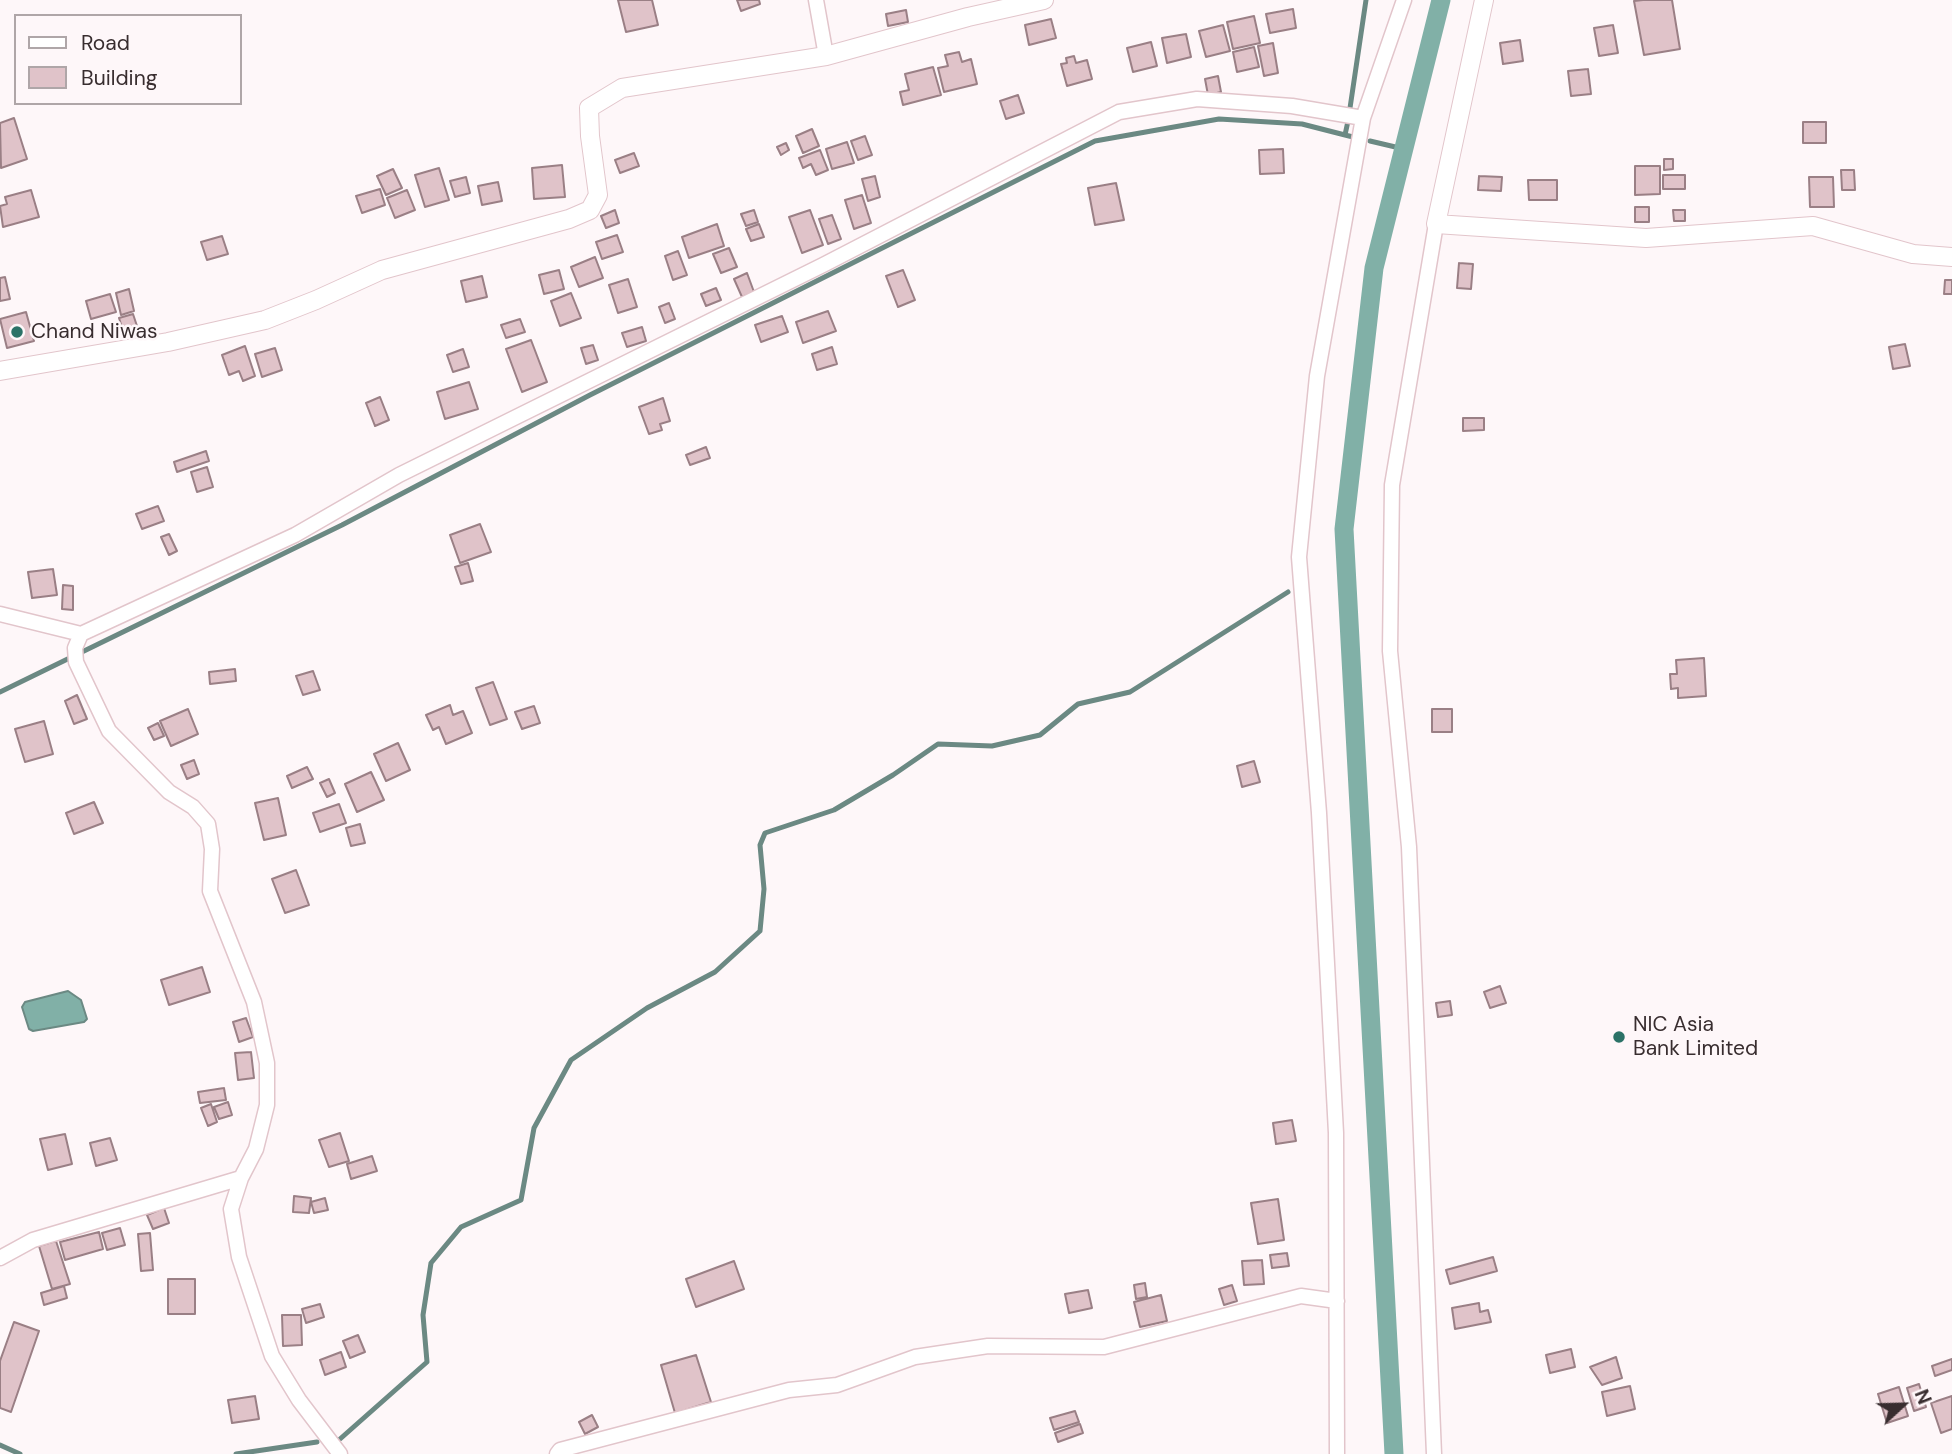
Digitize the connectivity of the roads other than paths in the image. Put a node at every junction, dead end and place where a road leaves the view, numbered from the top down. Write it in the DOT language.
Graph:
graph roads {
  1 [pos="816,0"];
  2 [pos="1044,0"];
  3 [pos="1404,0"];
  4 [pos="1484,0"];
  5 [pos="826,55"];
  6 [pos="1363,118"];
  7 [pos="1436,225"];
  8 [pos="1952,257"];
  9 [pos="0,371"];
  10 [pos="0,614"];
  11 [pos="81,634"];
  12 [pos="241,1178"];
  13 [pos="0,1258"];
  14 [pos="1337,1301"];
  15 [pos="340,1454"];
  16 [pos="557,1454"];
  17 [pos="1337,1454"];
  18 [pos="1434,1454"];
  1 -- 5 [label="street"];
  2 -- 5 [label="street"];
  3 -- 6 [label="street"];
  4 -- 7 [label="street"];
  5 -- 9 [label="street"];
  6 -- 11 [label="street"];
  6 -- 14 [label="street"];
  7 -- 8 [label="street"];
  7 -- 18 [label="street"];
  10 -- 11 [label="street"];
  11 -- 12 [label="street"];
  12 -- 13 [label="street"];
  12 -- 15 [label="street"];
  14 -- 16 [label="street"];
  14 -- 17 [label="street"];
}
